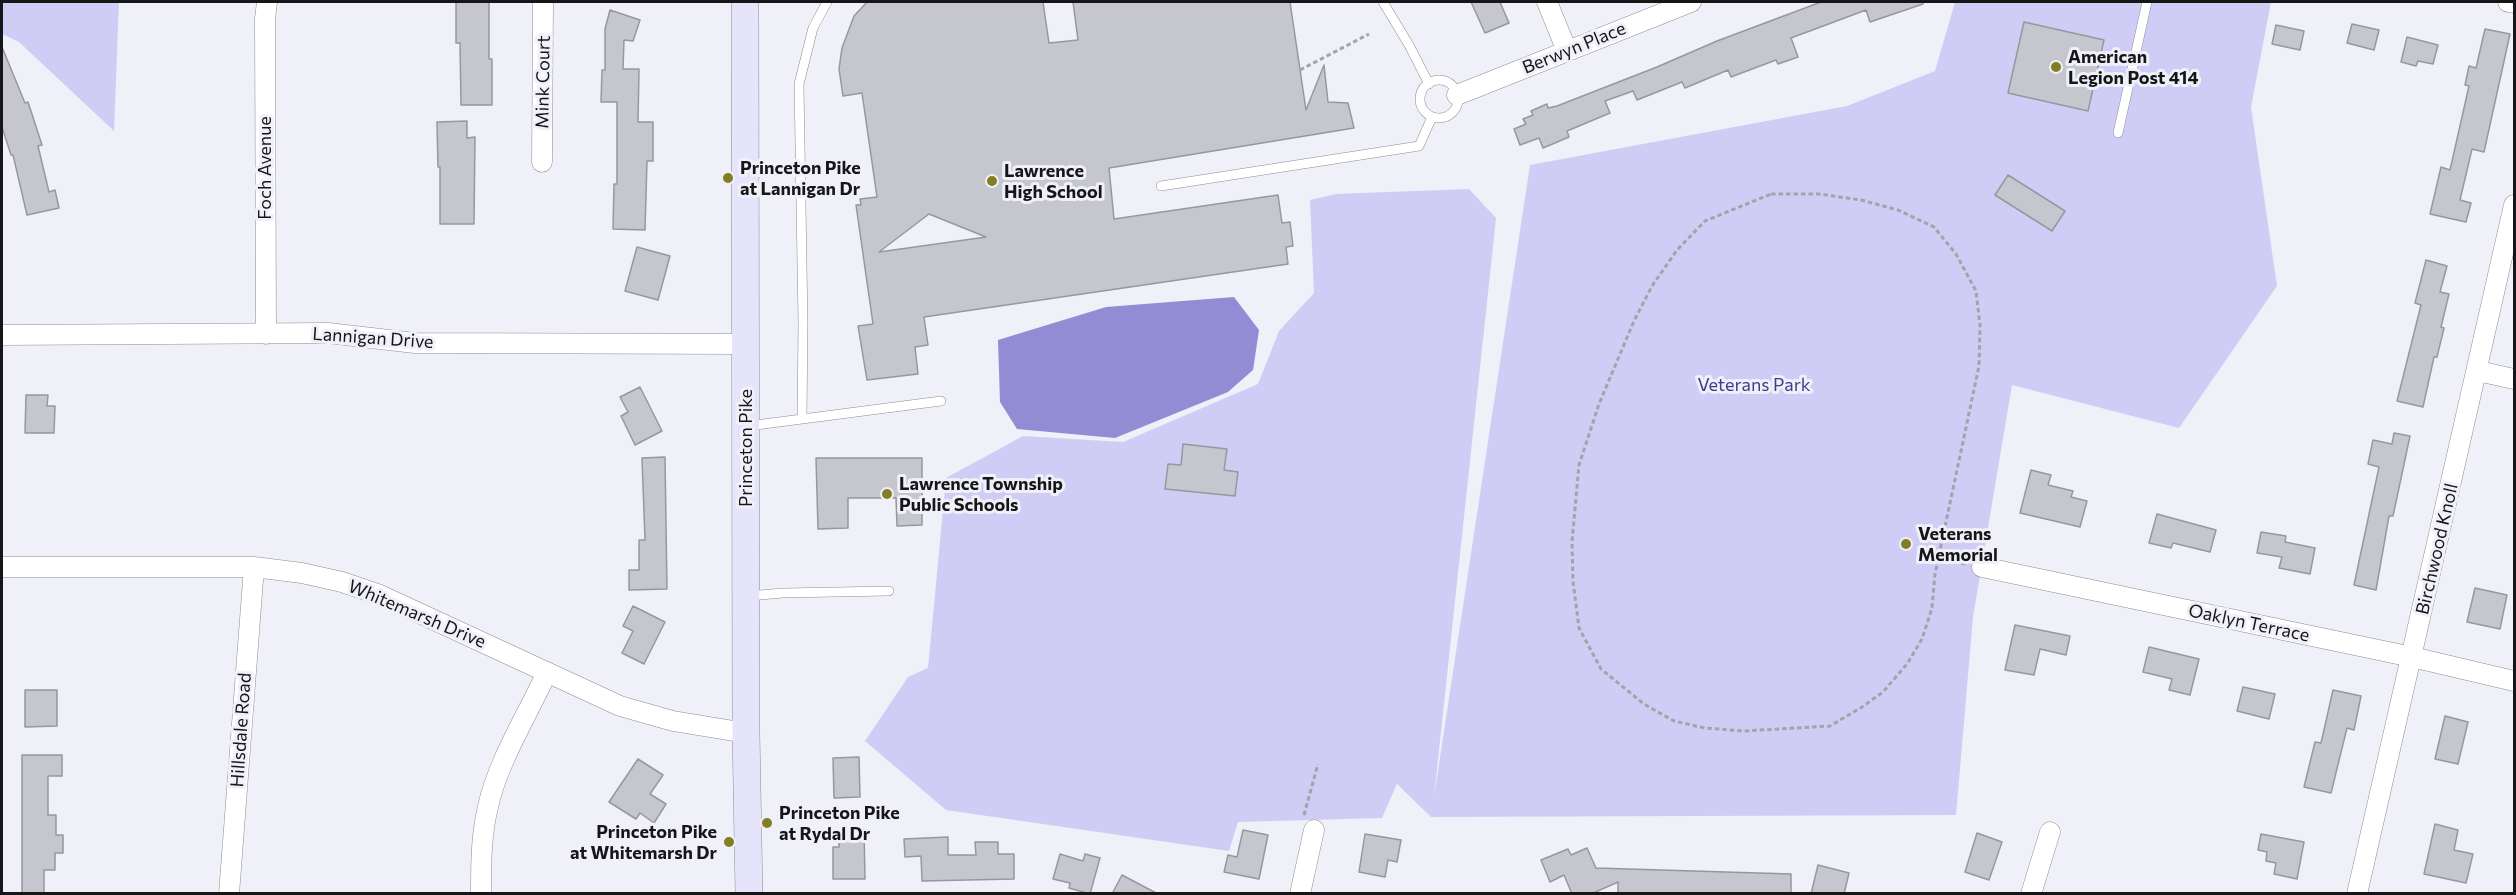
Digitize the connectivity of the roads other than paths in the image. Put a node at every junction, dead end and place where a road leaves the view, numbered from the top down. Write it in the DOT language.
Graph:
graph roads {
  1 [pos="267,2"];
  2 [pos="543,2"];
  3 [pos="745,2"];
  4 [pos="827,2"];
  5 [pos="1383,2"];
  6 [pos="1547,2"];
  7 [pos="1691,2"];
  8 [pos="2147,2"];
  9 [pos="2508,2"];
  10 [pos="2514,2"];
  11 [pos="1567,51"];
  12 [pos="1429,84"];
  13 [pos="1457,95"];
  14 [pos="1432,117"];
  15 [pos="2118,133"];
  16 [pos="542,162"];
  17 [pos="1161,186"];
  18 [pos="2514,205"];
  19 [pos="266,334"];
  20 [pos="2,335"];
  21 [pos="746,344"];
  22 [pos="2478,370"];
  23 [pos="2514,379"];
  24 [pos="941,400"];
  25 [pos="802,419"];
  26 [pos="746,426"];
  27 [pos="1978,566"];
  28 [pos="2,567"];
  29 [pos="254,567"];
  30 [pos="889,591"];
  31 [pos="746,596"];
  32 [pos="2412,657"];
  33 [pos="548,672"];
  34 [pos="2514,681"];
  35 [pos="746,733"];
  36 [pos="1314,830"];
  37 [pos="2050,832"];
  38 [pos="229,894"];
  39 [pos="481,894"];
  40 [pos="749,894"];
  41 [pos="1300,894"];
  42 [pos="2031,894"];
  43 [pos="2357,894"];
  1 -- 19 [label="street, Foch Avenue"];
  2 -- 16 [label="street, Mink Court"];
  3 -- 21 [label="main road, Princeton Pike"];
  4 -- 25 [label="lane"];
  5 -- 12 [label="lane"];
  6 -- 11 [label="street"];
  7 -- 11 [label="street, Berwyn Place"];
  8 -- 15 [label="lane"];
  9 -- 10 [label="street"];
  11 -- 13 [label="street, Berwyn Place"];
  12 -- 13 [label="lane"];
  12 -- 14 [label="lane"];
  13 -- 14 [label="lane"];
  14 -- 17 [label="lane"];
  18 -- 22 [label="street, Birchwood Knoll"];
  19 -- 20 [label="street, Lannigan Drive"];
  19 -- 21 [label="street, Lannigan Drive"];
  21 -- 26 [label="main road, Princeton Pike"];
  22 -- 23 [label="street"];
  22 -- 32 [label="street, Birchwood Knoll"];
  24 -- 25 [label="lane"];
  25 -- 26 [label="lane"];
  26 -- 31 [label="main road, Princeton Pike"];
  27 -- 32 [label="street, Oaklyn Terrace"];
  28 -- 29 [label="street, Whitemarsh Drive"];
  29 -- 33 [label="street, Whitemarsh Drive"];
  29 -- 38 [label="street, Hillsdale Road"];
  30 -- 31 [label="lane"];
  31 -- 35 [label="main road, Princeton Pike"];
  32 -- 34 [label="street, Oaklyn Terrace"];
  32 -- 43 [label="street, Birchwood Knoll"];
  33 -- 35 [label="street, Whitemarsh Drive"];
  33 -- 39 [label="street"];
  35 -- 40 [label="main road, Princeton Pike"];
  36 -- 41 [label="street"];
  37 -- 42 [label="street"];
}
